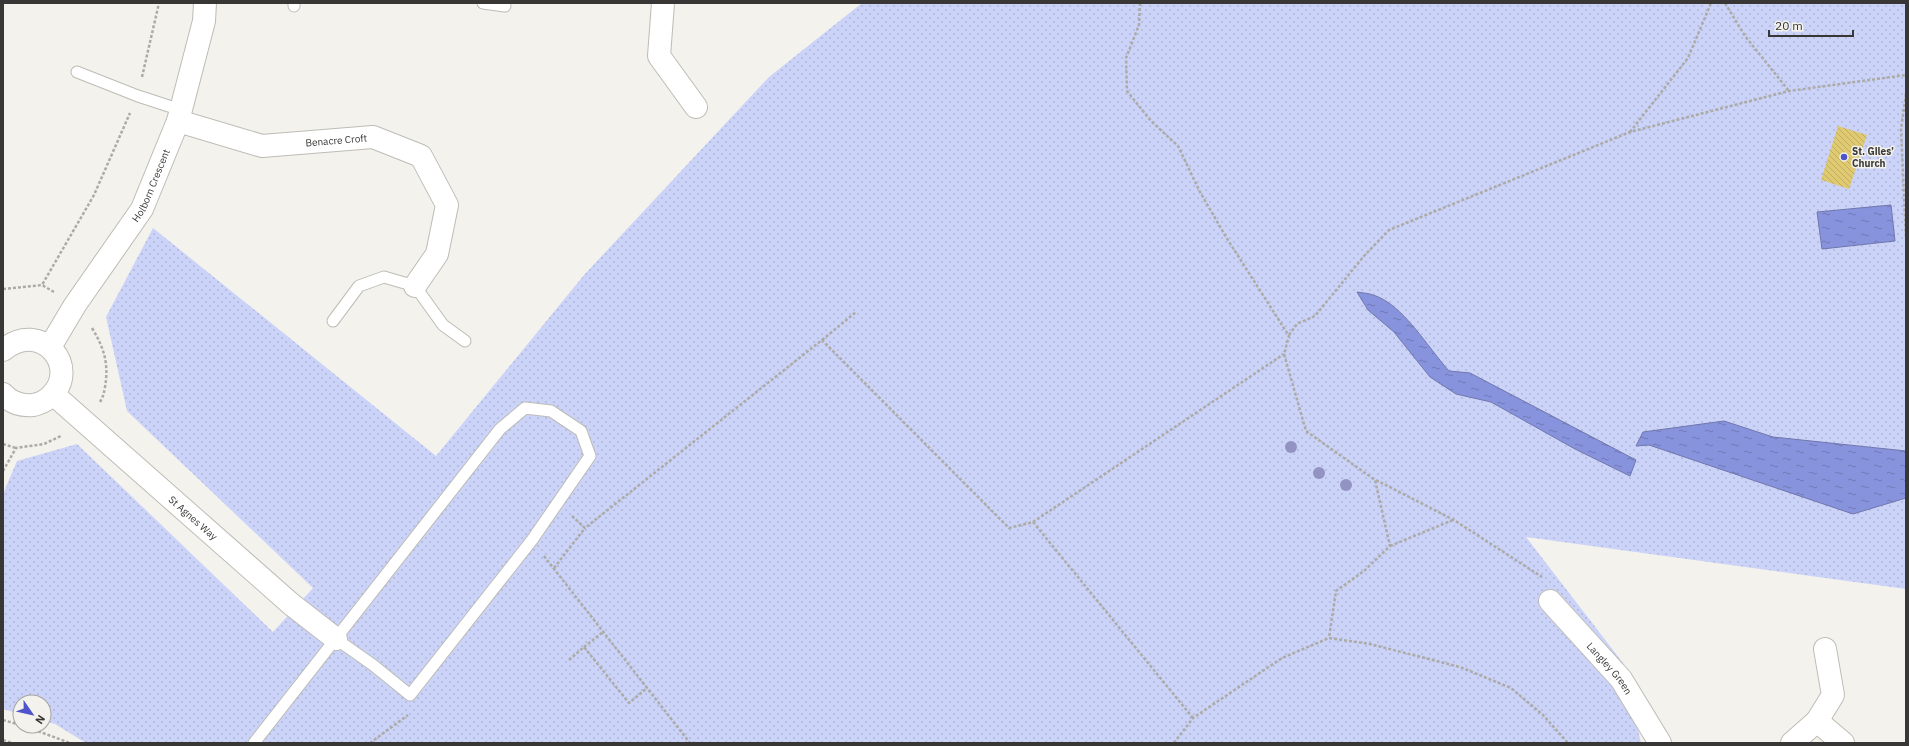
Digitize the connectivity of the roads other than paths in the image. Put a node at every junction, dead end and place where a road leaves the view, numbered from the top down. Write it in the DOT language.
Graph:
graph roads {
  1 [pos="205,3"];
  2 [pos="482,3"];
  3 [pos="663,3"];
  4 [pos="504,6"];
  5 [pos="77,72"];
  6 [pos="696,107"];
  7 [pos="179,115"];
  8 [pos="415,286"];
  9 [pos="333,320"];
  10 [pos="465,341"];
  11 [pos="50,347"];
  12 [pos="3,350"];
  13 [pos="53,394"];
  14 [pos="4,399"];
  15 [pos="1550,601"];
  16 [pos="336,639"];
  17 [pos="1825,649"];
  18 [pos="1817,721"];
  19 [pos="254,743"];
  20 [pos="1660,743"];
  21 [pos="1792,743"];
  22 [pos="1842,743"];
  1 -- 7 [label="street, Holborn Crescent"];
  2 -- 4 [label="lane"];
  3 -- 6 [label="street"];
  5 -- 7 [label="lane"];
  7 -- 8 [label="street, Benacre Croft"];
  7 -- 11 [label="street, Holborn Crescent"];
  8 -- 9 [label="lane"];
  8 -- 10 [label="lane"];
  11 -- 12 [label="street"];
  11 -- 13 [label="street"];
  13 -- 14 [label="street"];
  13 -- 16 [label="street, St Agnes Way"];
  15 -- 20 [label="street, Langley Green"];
  16 -- 16 [label="lane"];
  16 -- 19 [label="lane"];
  17 -- 18 [label="street"];
  18 -- 21 [label="street"];
  18 -- 22 [label="street"];
}
